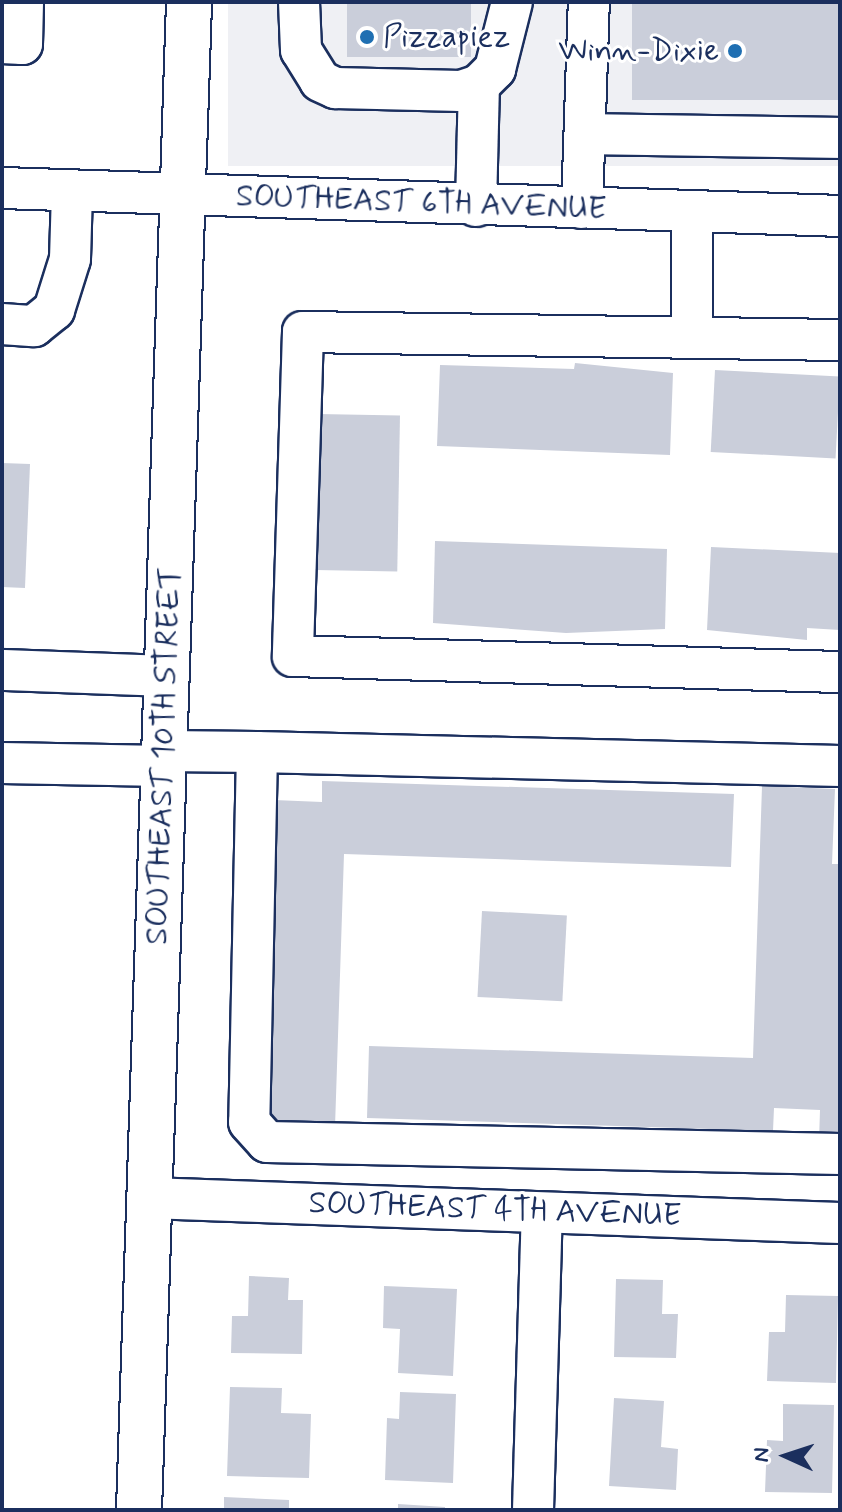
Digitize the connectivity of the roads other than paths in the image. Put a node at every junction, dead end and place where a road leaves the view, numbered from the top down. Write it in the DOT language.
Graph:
graph roads {
  1 [pos="23,2"];
  2 [pos="189,2"];
  3 [pos="299,2"];
  4 [pos="512,2"];
  5 [pos="589,2"];
  6 [pos="2,43"];
  7 [pos="479,85"];
  8 [pos="585,134"];
  9 [pos="840,138"];
  10 [pos="2,188"];
  11 [pos="72,191"];
  12 [pos="184,196"];
  13 [pos="476,206"];
  14 [pos="582,208"];
  15 [pos="692,212"];
  16 [pos="840,216"];
  17 [pos="2,324"];
  18 [pos="692,335"];
  19 [pos="840,340"];
  20 [pos="2,670"];
  21 [pos="840,672"];
  22 [pos="167,676"];
  23 [pos="257,752"];
  24 [pos="164,759"];
  25 [pos="2,763"];
  26 [pos="840,766"];
  27 [pos="840,1154"];
  28 [pos="149,1198"];
  29 [pos="542,1214"];
  30 [pos="840,1223"];
  31 [pos="139,1510"];
  32 [pos="533,1510"];
  1 -- 6 [label="street"];
  2 -- 12 [label="main road, SOUTHEAST 10TH STREET"];
  3 -- 7 [label="street"];
  4 -- 7 [label="street"];
  5 -- 8 [label="street"];
  7 -- 13 [label="street"];
  8 -- 9 [label="street"];
  8 -- 14 [label="street"];
  10 -- 11 [label="street, SOUTHEAST 6TH AVENUE"];
  11 -- 12 [label="street, SOUTHEAST 6TH AVENUE"];
  11 -- 17 [label="street"];
  12 -- 13 [label="street, SOUTHEAST 6TH AVENUE"];
  12 -- 22 [label="main road, SOUTHEAST 10TH STREET"];
  13 -- 14 [label="street, SOUTHEAST 6TH AVENUE"];
  14 -- 15 [label="street, SOUTHEAST 6TH AVENUE"];
  15 -- 16 [label="street, SOUTHEAST 6TH AVENUE"];
  15 -- 18 [label="street"];
  18 -- 19 [label="street"];
  18 -- 21 [label="street"];
  20 -- 22 [label="street"];
  22 -- 24 [label="main road, SOUTHEAST 10TH STREET"];
  23 -- 24 [label="street"];
  23 -- 26 [label="street"];
  23 -- 27 [label="street"];
  24 -- 25 [label="street"];
  24 -- 28 [label="main road, SOUTHEAST 10TH STREET"];
  28 -- 29 [label="street, SOUTHEAST 4TH AVENUE"];
  28 -- 31 [label="main road, SOUTHEAST 10TH STREET"];
  29 -- 30 [label="street, SOUTHEAST 4TH AVENUE"];
  29 -- 32 [label="street"];
}
